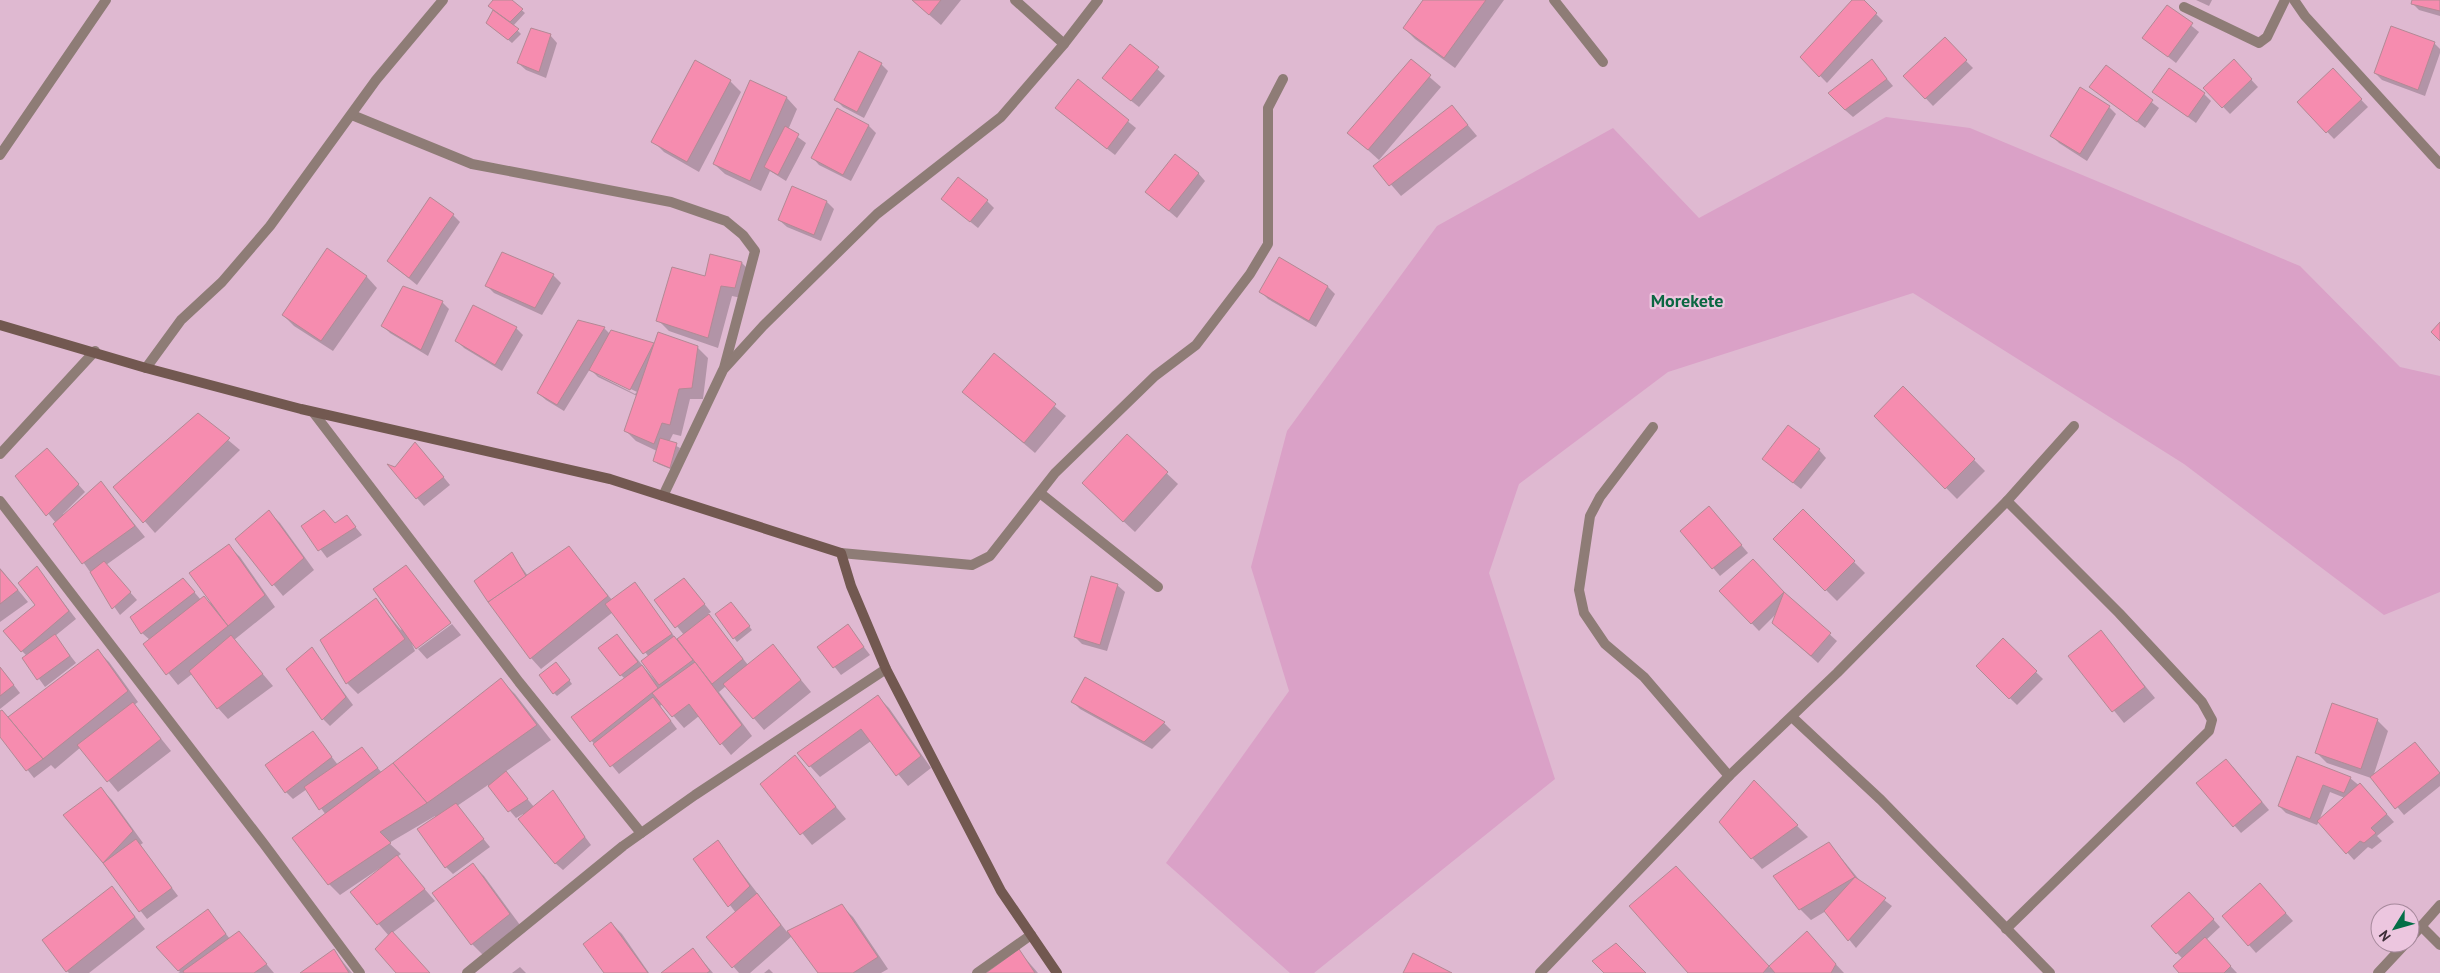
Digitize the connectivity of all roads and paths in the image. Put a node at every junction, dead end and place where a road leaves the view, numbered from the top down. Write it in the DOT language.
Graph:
graph roads {
  1 [pos="106,0"];
  2 [pos="443,0"];
  3 [pos="1015,0"];
  4 [pos="1098,0"];
  5 [pos="1554,0"];
  6 [pos="2285,0"];
  7 [pos="2294,0"];
  8 [pos="2184,7"];
  9 [pos="1064,44"];
  10 [pos="1603,62"];
  11 [pos="1283,79"];
  12 [pos="352,115"];
  13 [pos="0,155"];
  14 [pos="2440,164"];
  15 [pos="0,325"];
  16 [pos="95,351"];
  17 [pos="146,368"];
  18 [pos="724,370"];
  19 [pos="313,412"];
  20 [pos="2074,426"];
  21 [pos="1653,427"];
  22 [pos="0,454"];
  23 [pos="1040,493"];
  24 [pos="663,496"];
  25 [pos="0,501"];
  26 [pos="2007,501"];
  27 [pos="841,553"];
  28 [pos="1158,586"];
  29 [pos="886,668"];
  30 [pos="1792,717"];
  31 [pos="1729,776"];
  32 [pos="641,833"];
  33 [pos="2440,905"];
  34 [pos="2421,926"];
  35 [pos="2006,929"];
  36 [pos="1031,935"];
  37 [pos="2440,945"];
  38 [pos="2397,953"];
  39 [pos="360,973"];
  40 [pos="467,973"];
  41 [pos="977,973"];
  42 [pos="1057,973"];
  43 [pos="1540,973"];
  44 [pos="2050,973"];
  45 [pos="2378,973"];
  1 -- 13 [label="street"];
  2 -- 12 [label="street"];
  3 -- 9 [label="street"];
  4 -- 9 [label="street"];
  5 -- 10 [label="street"];
  6 -- 8 [label="street"];
  7 -- 14 [label="street"];
  9 -- 18 [label="street"];
  11 -- 23 [label="street"];
  12 -- 17 [label="street"];
  12 -- 18 [label="street"];
  15 -- 16 [label="street"];
  16 -- 17 [label="street"];
  16 -- 22 [label="street"];
  17 -- 19 [label="street"];
  18 -- 24 [label="street"];
  19 -- 24 [label="street"];
  19 -- 32 [label="street"];
  20 -- 26 [label="street"];
  21 -- 31 [label="street"];
  23 -- 27 [label="street"];
  23 -- 28 [label="street"];
  24 -- 27 [label="street"];
  25 -- 39 [label="street"];
  26 -- 30 [label="street"];
  26 -- 35 [label="street"];
  27 -- 29 [label="street"];
  29 -- 32 [label="street"];
  29 -- 36 [label="street"];
  30 -- 31 [label="street"];
  30 -- 35 [label="street"];
  31 -- 43 [label="street"];
  32 -- 40 [label="street"];
  33 -- 34 [label="street"];
  34 -- 37 [label="street"];
  35 -- 44 [label="street"];
  36 -- 41 [label="street"];
  36 -- 42 [label="street"];
  38 -- 45 [label="street"];
}
